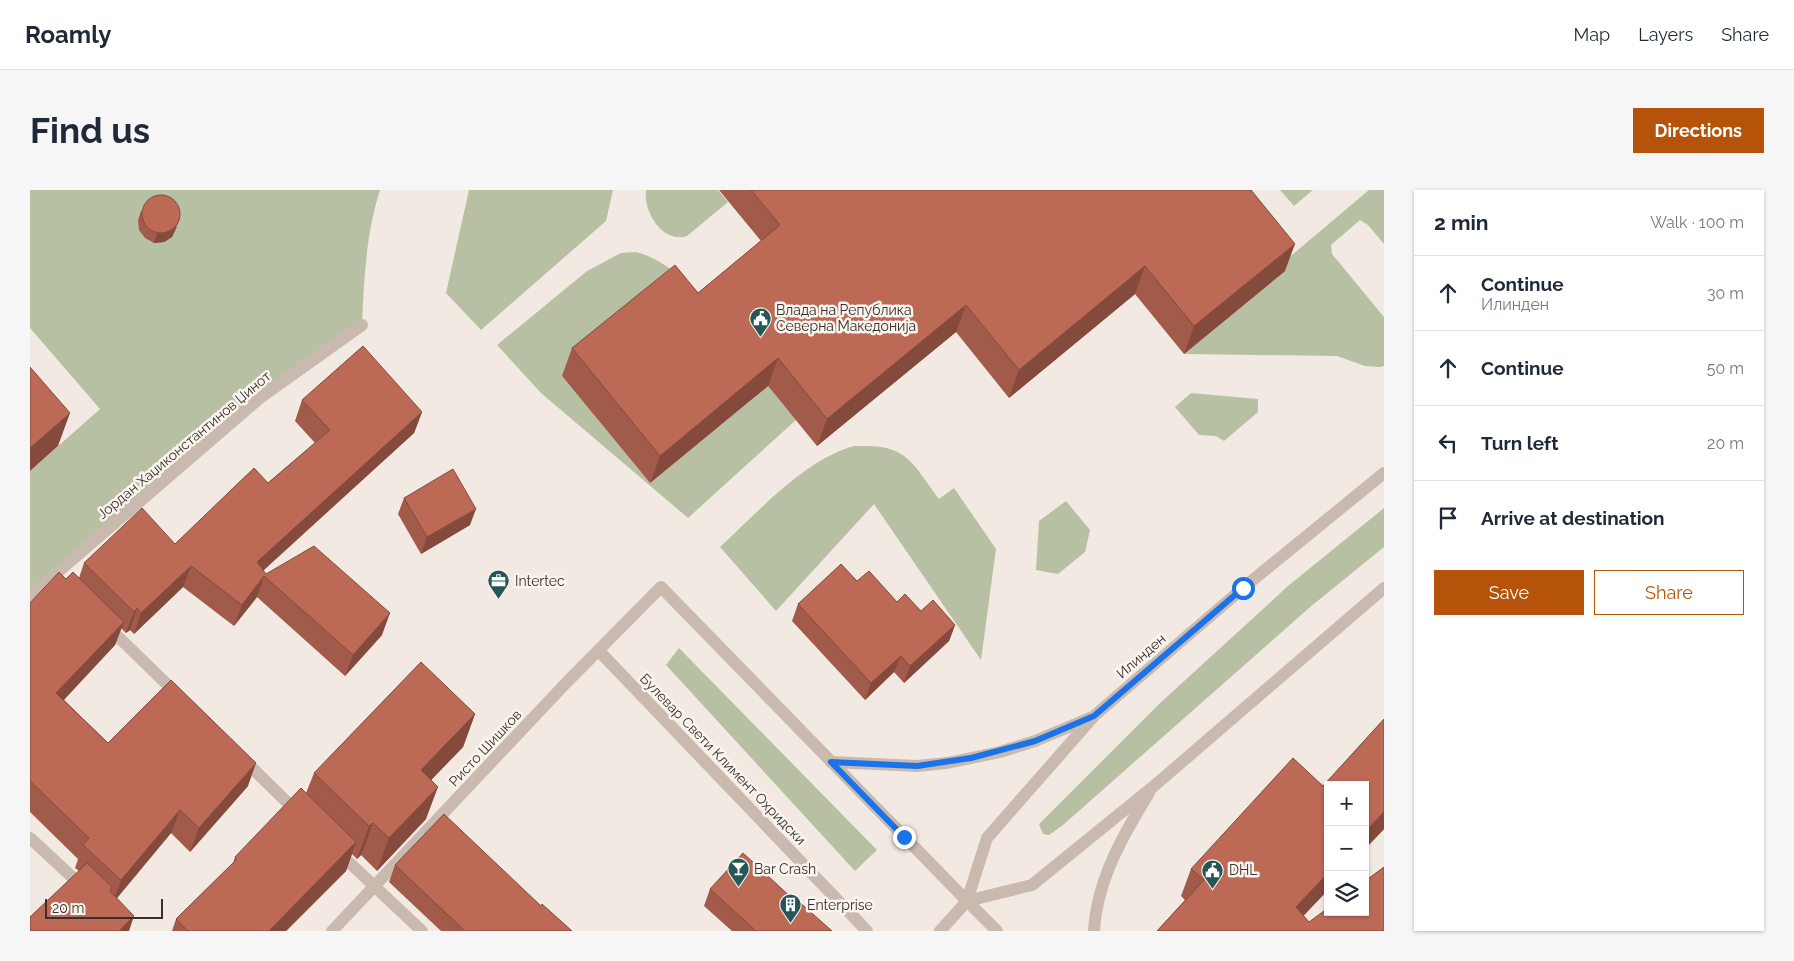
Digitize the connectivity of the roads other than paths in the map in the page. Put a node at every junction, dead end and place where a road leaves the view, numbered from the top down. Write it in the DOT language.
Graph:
graph roads {
  1 [pos="362,325"];
  2 [pos="1384,473"];
  3 [pos="1384,588"];
  4 [pos="30,596"];
  5 [pos="97,616"];
  6 [pos="599,650"];
  7 [pos="189,706"];
  8 [pos="1094,716"];
  9 [pos="232,748"];
  10 [pos="831,762"];
  11 [pos="1154,786"];
  12 [pos="310,825"];
  13 [pos="30,838"];
  14 [pos="331,846"];
  15 [pos="374,887"];
  16 [pos="94,898"];
  17 [pos="967,901"];
  18 [pos="332,931"];
  19 [pos="422,931"];
  20 [pos="867,931"];
  21 [pos="940,931"];
  22 [pos="997,931"];
  23 [pos="1094,931"];
  1 -- 4 [label="street, Јордан Хаџиконстантинов Џинот"];
  2 -- 8 [label="street, Илинден"];
  3 -- 11 [label="street"];
  5 -- 7 [label="street"];
  6 -- 10 [label="street, Ристо Шишков"];
  6 -- 15 [label="street, Ристо Шишков"];
  6 -- 20 [label="street, Булевар Свети Климент Охридски"];
  8 -- 10 [label="street"];
  8 -- 17 [label="street, Илинден"];
  9 -- 12 [label="street"];
  10 -- 17 [label="street"];
  11 -- 17 [label="street"];
  11 -- 23 [label="street"];
  13 -- 16 [label="street"];
  14 -- 15 [label="street"];
  15 -- 18 [label="street, Ристо Шишков"];
  15 -- 19 [label="street"];
  17 -- 21 [label="street, Илинден"];
  17 -- 22 [label="street"];
}
